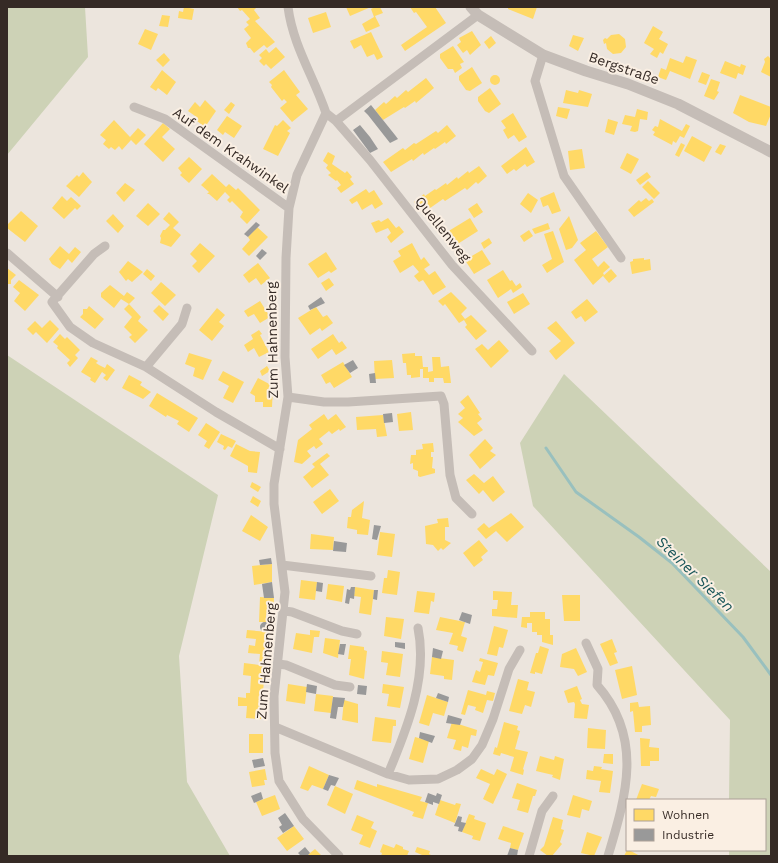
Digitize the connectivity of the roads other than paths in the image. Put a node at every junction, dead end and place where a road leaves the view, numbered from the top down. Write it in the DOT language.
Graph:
graph roads {
  1 [pos="288,7"];
  2 [pos="474,11"];
  3 [pos="543,55"];
  4 [pos="134,107"];
  5 [pos="326,113"];
  6 [pos="336,121"];
  7 [pos="771,152"];
  8 [pos="289,208"];
  9 [pos="105,246"];
  10 [pos="7,253"];
  11 [pos="621,258"];
  12 [pos="58,297"];
  13 [pos="187,308"];
  14 [pos="532,351"];
  15 [pos="146,367"];
  16 [pos="288,397"];
  17 [pos="280,449"];
  18 [pos="472,514"];
  19 [pos="282,565"];
  20 [pos="371,576"];
  21 [pos="285,611"];
  22 [pos="418,628"];
  23 [pos="357,634"];
  24 [pos="586,643"];
  25 [pos="520,650"];
  26 [pos="278,664"];
  27 [pos="350,687"];
  28 [pos="275,727"];
  29 [pos="388,774"];
  30 [pos="553,796"];
  31 [pos="339,856"];
  32 [pos="529,856"];
  33 [pos="608,856"];
  1 -- 5 [label="street"];
  2 -- 3 [label="street, Bergstraße"];
  2 -- 6 [label="street"];
  3 -- 7 [label="street, Bergstraße"];
  3 -- 11 [label="street"];
  4 -- 8 [label="street, Auf dem Krahwinkel"];
  5 -- 6 [label="street, Quellenweg"];
  5 -- 8 [label="street, Zum Hahnenberg"];
  6 -- 14 [label="street, Quellenweg"];
  8 -- 16 [label="street, Zum Hahnenberg"];
  9 -- 12 [label="street"];
  10 -- 12 [label="street"];
  12 -- 15 [label="street"];
  13 -- 15 [label="street"];
  15 -- 17 [label="street"];
  16 -- 17 [label="street, Zum Hahnenberg"];
  16 -- 18 [label="street"];
  17 -- 19 [label="street, Zum Hahnenberg"];
  19 -- 20 [label="street"];
  19 -- 21 [label="street, Zum Hahnenberg"];
  21 -- 23 [label="street"];
  21 -- 26 [label="street, Zum Hahnenberg"];
  22 -- 29 [label="street"];
  24 -- 33 [label="street"];
  25 -- 29 [label="street"];
  26 -- 27 [label="street"];
  26 -- 28 [label="street, Zum Hahnenberg"];
  28 -- 29 [label="street"];
  28 -- 31 [label="street, Zum Hahnenberg"];
  30 -- 32 [label="street"];
}
